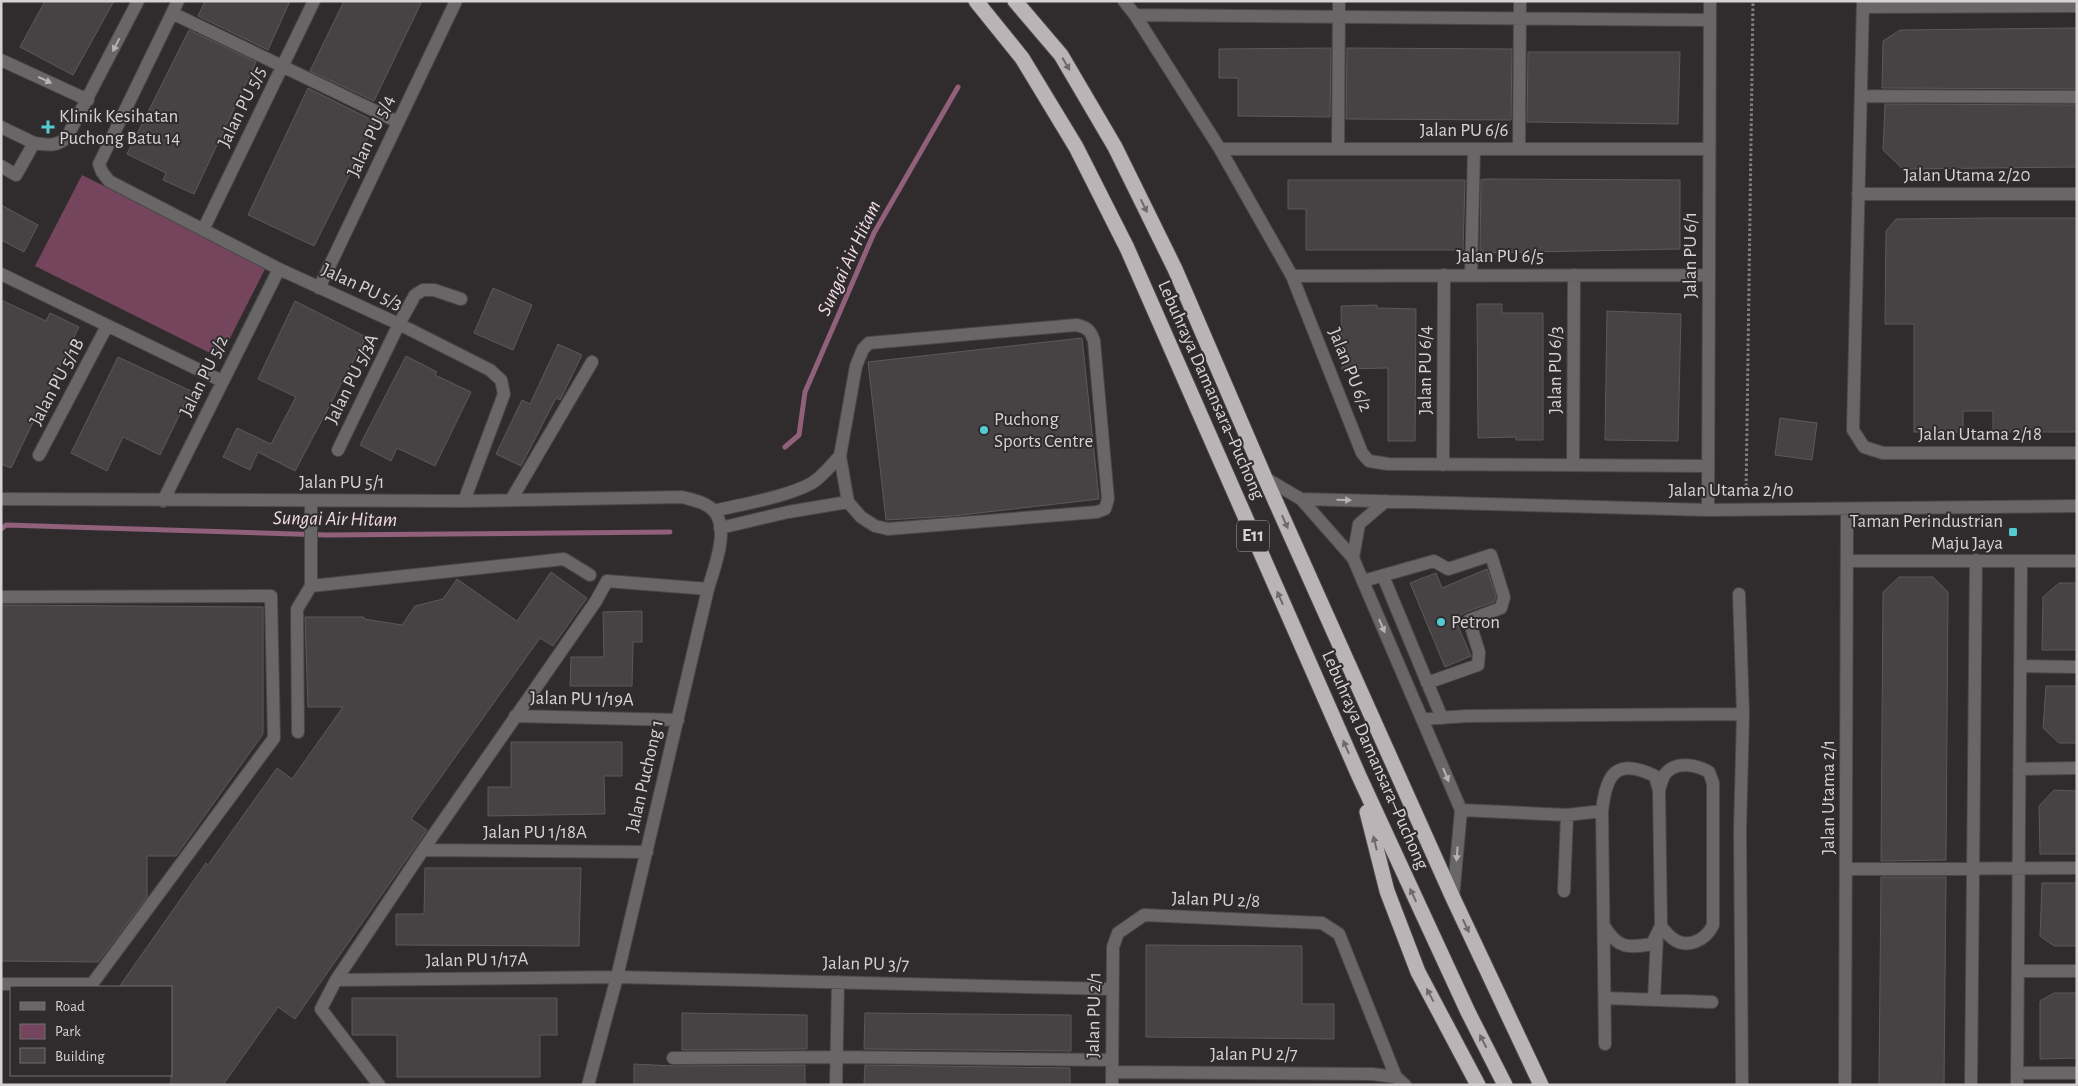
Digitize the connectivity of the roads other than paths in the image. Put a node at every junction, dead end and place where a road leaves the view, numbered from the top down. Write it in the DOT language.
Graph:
graph roads {
  1 [pos="138,1"];
  2 [pos="314,1"];
  3 [pos="456,1"];
  4 [pos="976,1"];
  5 [pos="1015,1"];
  6 [pos="1027,1"];
  7 [pos="1124,1"];
  8 [pos="1339,1"];
  9 [pos="1520,1"];
  10 [pos="1710,1"];
  11 [pos="1863,4"];
  12 [pos="2077,6"];
  13 [pos="175,7"];
  14 [pos="1135,15"];
  15 [pos="1339,17"];
  16 [pos="1520,18"];
  17 [pos="1710,20"];
  18 [pos="1036,25"];
  19 [pos="1,60"];
  20 [pos="283,66"];
  21 [pos="1861,96"];
  22 [pos="2077,97"];
  23 [pos="88,100"];
  24 [pos="398,122"];
  25 [pos="1,127"];
  26 [pos="34,143"];
  27 [pos="1220,149"];
  28 [pos="1338,149"];
  29 [pos="1474,149"];
  30 [pos="1519,149"];
  31 [pos="1709,149"];
  32 [pos="1,166"];
  33 [pos="1858,194"];
  34 [pos="2077,194"];
  35 [pos="203,230"];
  36 [pos="279,269"];
  37 [pos="1,274"];
  38 [pos="1444,275"];
  39 [pos="1471,275"];
  40 [pos="1574,275"];
  41 [pos="1709,275"];
  42 [pos="1292,276"];
  43 [pos="320,288"];
  44 [pos="461,299"];
  45 [pos="399,324"];
  46 [pos="107,326"];
  47 [pos="592,362"];
  48 [pos="222,381"];
  49 [pos="338,450"];
  50 [pos="2077,453"];
  51 [pos="39,455"];
  52 [pos="840,456"];
  53 [pos="1443,464"];
  54 [pos="1573,465"];
  55 [pos="1708,466"];
  56 [pos="1265,478"];
  57 [pos="1,499"];
  58 [pos="1301,499"];
  59 [pos="511,500"];
  60 [pos="163,501"];
  61 [pos="311,501"];
  62 [pos="464,501"];
  63 [pos="1386,501"];
  64 [pos="848,502"];
  65 [pos="2077,506"];
  66 [pos="1847,509"];
  67 [pos="1708,510"];
  68 [pos="714,511"];
  69 [pos="720,528"];
  70 [pos="1353,558"];
  71 [pos="1847,560"];
  72 [pos="1976,560"];
  73 [pos="2021,560"];
  74 [pos="2077,561"];
  75 [pos="590,576"];
  76 [pos="1382,576"];
  77 [pos="1363,581"];
  78 [pos="310,586"];
  79 [pos="708,589"];
  80 [pos="1739,594"];
  81 [pos="1,597"];
  82 [pos="2020,666"];
  83 [pos="2077,667"];
  84 [pos="1427,683"];
  85 [pos="1743,714"];
  86 [pos="515,716"];
  87 [pos="1442,718"];
  88 [pos="678,720"];
  89 [pos="1422,720"];
  90 [pos="298,732"];
  91 [pos="2019,768"];
  92 [pos="2077,768"];
  93 [pos="1358,776"];
  94 [pos="1659,790"];
  95 [pos="1461,810"];
  96 [pos="1602,811"];
  97 [pos="1567,815"];
  98 [pos="424,850"];
  99 [pos="647,852"];
  100 [pos="2018,867"];
  101 [pos="1973,868"];
  102 [pos="2077,868"];
  103 [pos="1846,869"];
  104 [pos="1564,891"];
  105 [pos="1453,898"];
  106 [pos="1604,926"];
  107 [pos="1659,930"];
  108 [pos="1113,947"];
  109 [pos="2018,971"];
  110 [pos="2077,971"];
  111 [pos="617,977"];
  112 [pos="336,980"];
  113 [pos="838,982"];
  114 [pos="1,984"];
  115 [pos="1113,988"];
  116 [pos="1605,998"];
  117 [pos="1654,1000"];
  118 [pos="1712,1002"];
  119 [pos="1605,1044"];
  120 [pos="836,1057"];
  121 [pos="673,1058"];
  122 [pos="1112,1072"];
  123 [pos="2077,1073"];
  124 [pos="2017,1079"];
  125 [pos="1401,1081"];
  126 [pos="379,1085"];
  127 [pos="588,1085"];
  128 [pos="836,1085"];
  129 [pos="1478,1085"];
  130 [pos="1505,1085"];
  131 [pos="1541,1085"];
  132 [pos="1742,1085"];
  133 [pos="1845,1085"];
  134 [pos="1971,1085"];
  1 -- 23 [label="street, one-way"];
  2 -- 20 [label="street, Jalan PU 5/5"];
  3 -- 24 [label="street, Jalan PU 5/4"];
  93 -- 4 [label="highway, Lebuhraya Damansara–Puchong / E11, one-way"];
  5 -- 18 [label="highway, Lebuhraya Damansara–Puchong / E11"];
  6 -- 18 [label="street"];
  7 -- 14 [label="street, Jalan PU 6/2"];
  8 -- 15 [label="street"];
  9 -- 16 [label="street"];
  10 -- 17 [label="street, Jalan PU 6/1"];
  11 -- 12 [label="street"];
  11 -- 21 [label="street"];
  13 -- 20 [label="street"];
  13 -- 35 [label="street, Jalan PU 5/3"];
  14 -- 15 [label="street"];
  14 -- 27 [label="street, Jalan PU 6/2"];
  15 -- 16 [label="street"];
  15 -- 28 [label="street"];
  16 -- 17 [label="street"];
  16 -- 30 [label="street"];
  17 -- 31 [label="street, Jalan PU 6/1"];
  18 -- 56 [label="highway, Lebuhraya Damansara–Puchong / E11, one-way"];
  19 -- 23 [label="street, one-way"];
  20 -- 24 [label="street"];
  20 -- 35 [label="street, Jalan PU 5/5"];
  21 -- 22 [label="street"];
  21 -- 33 [label="street"];
  23 -- 26 [label="street"];
  24 -- 43 [label="street, Jalan PU 5/4"];
  25 -- 26 [label="street"];
  26 -- 32 [label="street"];
  27 -- 28 [label="street, Jalan PU 6/6"];
  27 -- 42 [label="street, Jalan PU 6/2"];
  28 -- 29 [label="street, Jalan PU 6/6"];
  29 -- 30 [label="street, Jalan PU 6/6"];
  29 -- 39 [label="street"];
  30 -- 31 [label="street, Jalan PU 6/6"];
  31 -- 41 [label="street, Jalan PU 6/1"];
  33 -- 34 [label="street, Jalan Utama 2/20"];
  33 -- 50 [label="street, Jalan Utama 2/18"];
  35 -- 36 [label="street, Jalan PU 5/3"];
  36 -- 43 [label="street, Jalan PU 5/3"];
  36 -- 48 [label="street, Jalan PU 5/2"];
  37 -- 46 [label="street"];
  38 -- 39 [label="street, Jalan PU 6/5"];
  38 -- 42 [label="street, Jalan PU 6/5"];
  38 -- 53 [label="street, Jalan PU 6/4"];
  39 -- 40 [label="street, Jalan PU 6/5"];
  40 -- 41 [label="street, Jalan PU 6/5"];
  40 -- 54 [label="street, Jalan PU 6/3"];
  41 -- 55 [label="street, Jalan PU 6/1"];
  42 -- 53 [label="street, Jalan PU 6/2"];
  43 -- 45 [label="street, Jalan PU 5/3"];
  44 -- 45 [label="street, Jalan PU 5/3A"];
  45 -- 49 [label="street, Jalan PU 5/3A"];
  45 -- 62 [label="street, Jalan PU 5/3"];
  46 -- 48 [label="street"];
  46 -- 51 [label="street, Jalan PU 5/1B"];
  47 -- 59 [label="street"];
  48 -- 60 [label="street, Jalan PU 5/2"];
  52 -- 64 [label="street"];
  52 -- 64 [label="street"];
  52 -- 68 [label="street"];
  53 -- 54 [label="street, Jalan PU 6/2"];
  54 -- 55 [label="street, Jalan PU 6/2"];
  55 -- 67 [label="street, Jalan PU 6/1"];
  56 -- 58 [label="street, Jalan Utama 2/10"];
  56 -- 105 [label="highway, Lebuhraya Damansara–Puchong / E11, one-way"];
  57 -- 60 [label="street, Jalan PU 5/1"];
  58 -- 63 [label="street, Jalan Utama 2/10, one-way"];
  58 -- 70 [label="street"];
  59 -- 62 [label="street, Jalan PU 5/1"];
  59 -- 68 [label="street, Jalan PU 5/1"];
  60 -- 61 [label="street, Jalan PU 5/1"];
  61 -- 62 [label="street, Jalan PU 5/1"];
  61 -- 78 [label="street"];
  63 -- 67 [label="street, Jalan Utama 2/10"];
  63 -- 70 [label="street"];
  64 -- 69 [label="street"];
  65 -- 66 [label="street, Jalan Utama 2/10"];
  66 -- 67 [label="street, Jalan Utama 2/10"];
  66 -- 71 [label="street, Jalan Utama 2/1"];
  68 -- 69 [label="street, Jalan Puchong 1"];
  69 -- 79 [label="street, Jalan Puchong 1"];
  70 -- 77 [label="street"];
  71 -- 72 [label="street"];
  71 -- 103 [label="street, Jalan Utama 2/1"];
  72 -- 73 [label="street"];
  72 -- 101 [label="street"];
  73 -- 74 [label="street"];
  73 -- 82 [label="street"];
  75 -- 78 [label="street"];
  76 -- 77 [label="street"];
  76 -- 84 [label="street"];
  76 -- 84 [label="street"];
  77 -- 89 [label="street, one-way"];
  78 -- 90 [label="street"];
  79 -- 86 [label="street"];
  79 -- 88 [label="street, Jalan Puchong 1"];
  80 -- 85 [label="street"];
  81 -- 114 [label="street"];
  82 -- 83 [label="street"];
  82 -- 91 [label="street"];
  84 -- 87 [label="street"];
  85 -- 87 [label="street"];
  85 -- 132 [label="street"];
  86 -- 88 [label="street, Jalan PU 1/19A"];
  86 -- 98 [label="street"];
  87 -- 89 [label="street"];
  88 -- 99 [label="street, Jalan Puchong 1"];
  89 -- 95 [label="street, one-way"];
  91 -- 92 [label="street"];
  91 -- 100 [label="street"];
  129 -- 93 [label="highway, one-way"];
  130 -- 93 [label="highway, Lebuhraya Damansara–Puchong / E11, one-way"];
  94 -- 96 [label="street"];
  94 -- 107 [label="street"];
  94 -- 107 [label="street"];
  95 -- 97 [label="street"];
  95 -- 105 [label="street, one-way"];
  96 -- 97 [label="street"];
  96 -- 106 [label="street"];
  97 -- 104 [label="street"];
  98 -- 99 [label="street, Jalan PU 1/18A"];
  98 -- 112 [label="street"];
  99 -- 111 [label="street, Jalan Puchong 1"];
  100 -- 101 [label="street"];
  100 -- 102 [label="street"];
  100 -- 109 [label="street"];
  101 -- 103 [label="street"];
  101 -- 134 [label="street"];
  103 -- 133 [label="street, Jalan Utama 2/1"];
  105 -- 131 [label="highway, Lebuhraya Damansara–Puchong / E11, one-way"];
  106 -- 107 [label="street"];
  106 -- 116 [label="street"];
  107 -- 117 [label="street"];
  108 -- 115 [label="street, Jalan PU 2/1"];
  108 -- 125 [label="street, Jalan PU 2/8"];
  109 -- 110 [label="street"];
  109 -- 124 [label="street"];
  111 -- 112 [label="street, Jalan PU 1/17A"];
  111 -- 113 [label="street, Jalan PU 3/7"];
  111 -- 127 [label="street, Jalan Puchong 1"];
  112 -- 126 [label="street"];
  113 -- 115 [label="street, Jalan PU 3/7"];
  113 -- 120 [label="street"];
  115 -- 122 [label="street, Jalan PU 2/1"];
  116 -- 117 [label="street"];
  116 -- 119 [label="street"];
  117 -- 118 [label="street"];
  120 -- 121 [label="street, Jalan PU 2/7"];
  120 -- 122 [label="street, Jalan PU 2/7"];
  120 -- 128 [label="street"];
  122 -- 125 [label="street, Jalan PU 2/7"];
  123 -- 124 [label="street"];
}
